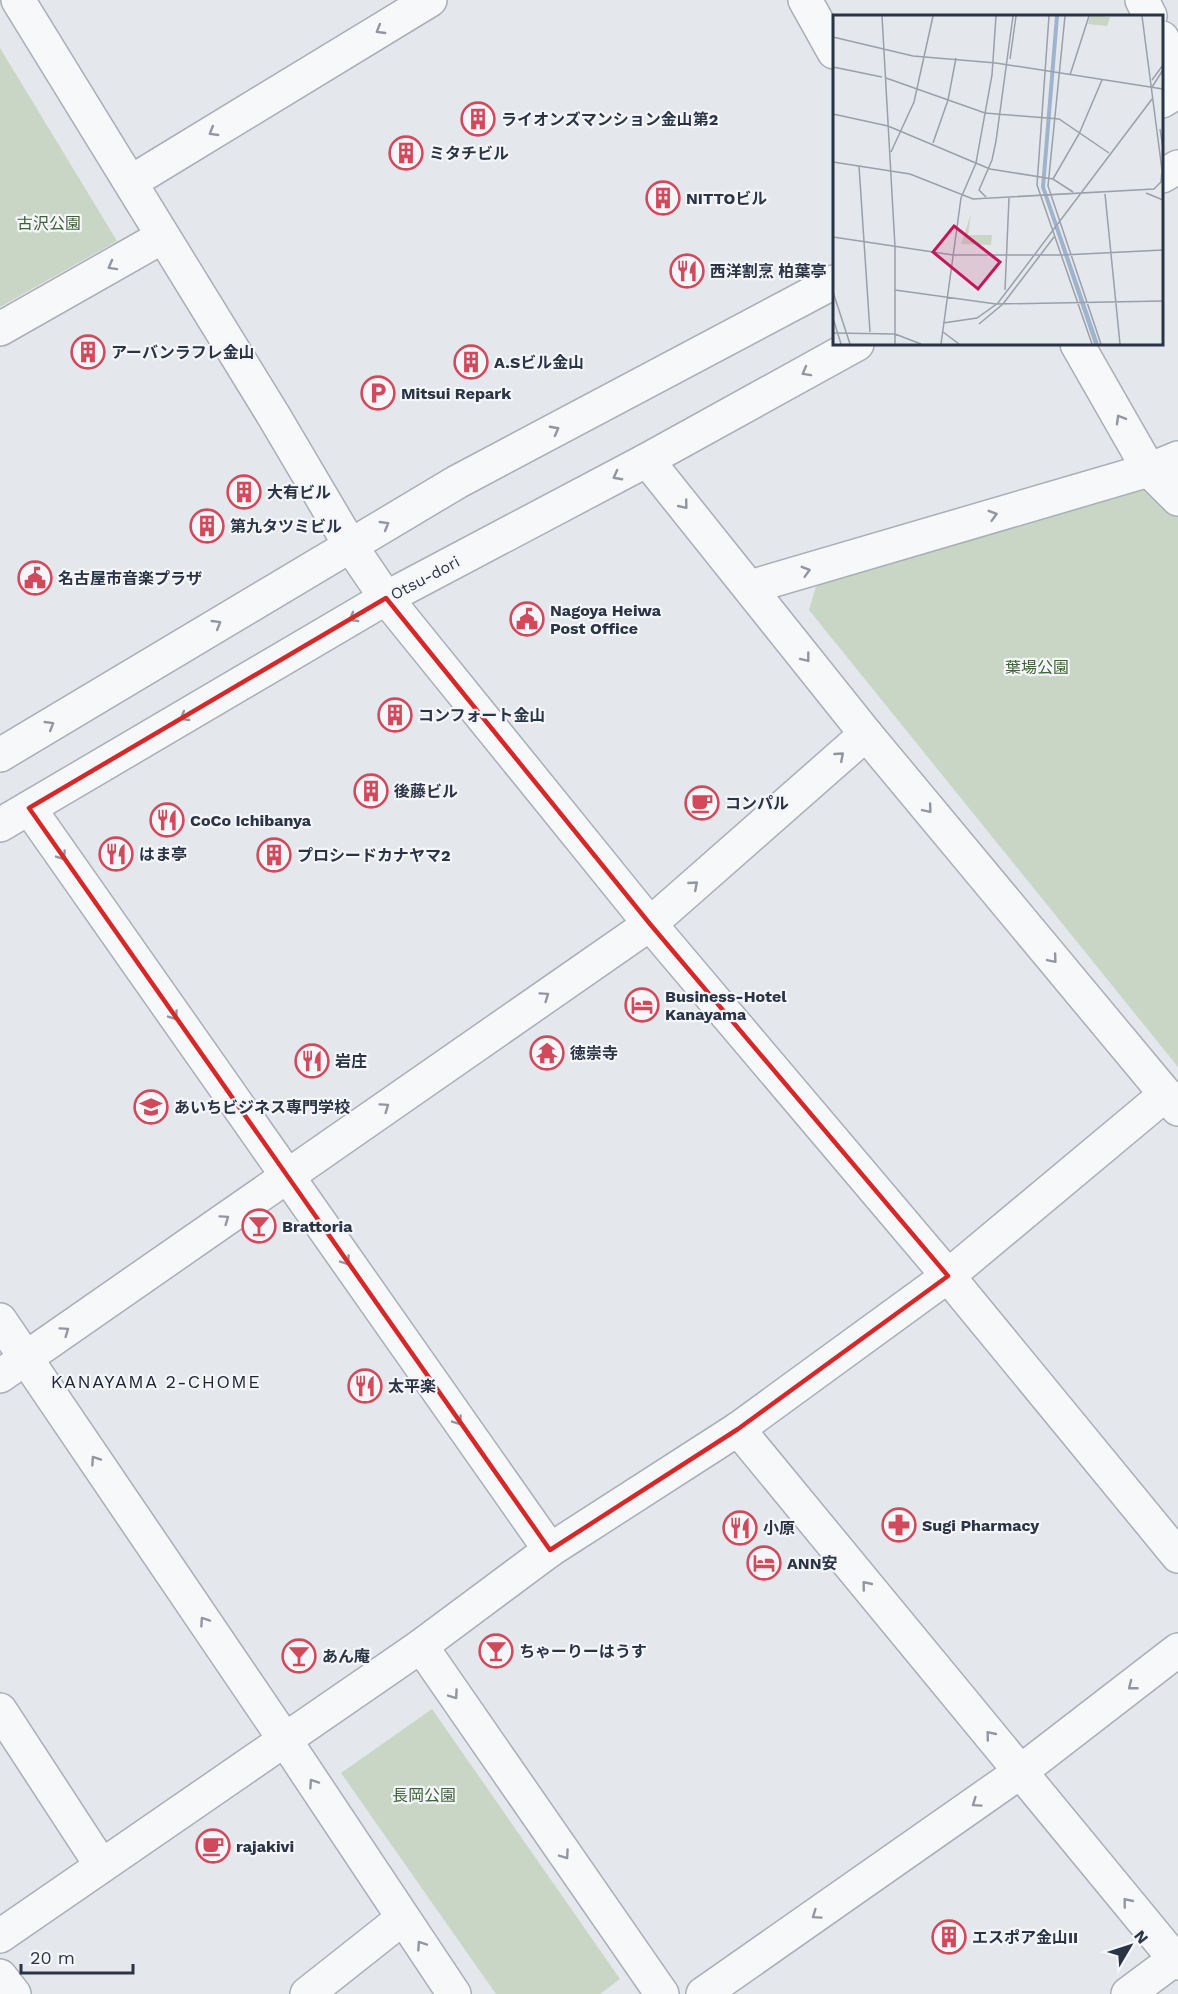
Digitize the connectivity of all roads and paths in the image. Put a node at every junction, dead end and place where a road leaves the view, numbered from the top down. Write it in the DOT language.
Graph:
graph roads {
  1 [pos="18,0"];
  2 [pos="430,0"];
  3 [pos="805,0"];
  4 [pos="1142,0"];
  5 [pos="1150,15"];
  6 [pos="1163,42"];
  7 [pos="833,50"];
  8 [pos="1178,70"];
  9 [pos="1178,92"];
  10 [pos="1163,100"];
  11 [pos="1178,167"];
  12 [pos="1163,175"];
  13 [pos="131,182"];
  14 [pos="162,237"];
  15 [pos="833,283"];
  16 [pos="0,329"];
  17 [pos="855,345"];
  18 [pos="1078,345"];
  19 [pos="647,460"];
  20 [pos="1163,464"];
  21 [pos="1178,499"];
  22 [pos="350,545"];
  23 [pos="750,587"];
  24 [pos="386,598"];
  25 [pos="866,734"];
  26 [pos="0,755"];
  27 [pos="29,808"];
  28 [pos="0,825"];
  29 [pos="650,924"];
  30 [pos="1172,1102"];
  31 [pos="286,1176"];
  32 [pos="948,1276"];
  33 [pos="0,1320"];
  34 [pos="13,1367"];
  35 [pos="738,1430"];
  36 [pos="550,1551"];
  37 [pos="1178,1556"];
  38 [pos="421,1647"];
  39 [pos="1178,1650"];
  40 [pos="0,1710"];
  41 [pos="285,1740"];
  42 [pos="1020,1772"];
  43 [pos="101,1865"];
  44 [pos="403,1918"];
  45 [pos="0,1936"];
  46 [pos="1176,1961"];
  47 [pos="0,1976"];
  48 [pos="14,1994"];
  49 [pos="307,1994"];
  50 [pos="454,1994"];
  51 [pos="662,1994"];
  52 [pos="703,1994"];
  53 [pos="1128,1994"];
  1 -- 13 [label="street"];
  2 -- 13 [label="street, one-way"];
  3 -- 7 [label="street"];
  4 -- 5 [label="street"];
  6 -- 8 [label="street"];
  9 -- 10 [label="street"];
  11 -- 12 [label="street"];
  13 -- 14 [label="street"];
  14 -- 16 [label="street, one-way"];
  14 -- 22 [label="street"];
  22 -- 15 [label="street, one-way"];
  17 -- 19 [label="street, Otsu-dori, one-way"];
  20 -- 18 [label="street, one-way"];
  19 -- 23 [label="street, one-way"];
  19 -- 24 [label="street, Otsu-dori, one-way"];
  20 -- 21 [label="street"];
  23 -- 20 [label="street, one-way"];
  22 -- 24 [label="street"];
  26 -- 22 [label="street, one-way"];
  23 -- 25 [label="street, one-way"];
  24 -- 27 [label="street, Otsu-dori, one-way"];
  24 -- 29 [label="street"];
  29 -- 25 [label="street, one-way"];
  25 -- 30 [label="street, one-way"];
  27 -- 28 [label="street, Otsu-dori"];
  27 -- 31 [label="street, one-way"];
  31 -- 29 [label="street, one-way"];
  29 -- 32 [label="street"];
  30 -- 32 [label="street"];
  34 -- 31 [label="street, one-way"];
  31 -- 36 [label="street, one-way"];
  32 -- 35 [label="street"];
  32 -- 37 [label="street"];
  33 -- 34 [label="street"];
  41 -- 34 [label="street, one-way"];
  35 -- 36 [label="street"];
  42 -- 35 [label="street, one-way"];
  36 -- 38 [label="street"];
  38 -- 41 [label="street"];
  38 -- 51 [label="street, one-way"];
  39 -- 42 [label="street, one-way"];
  40 -- 43 [label="street"];
  41 -- 43 [label="street"];
  44 -- 41 [label="street, one-way"];
  46 -- 42 [label="street, one-way"];
  42 -- 52 [label="street, one-way"];
  43 -- 45 [label="street"];
  44 -- 49 [label="street"];
  50 -- 44 [label="street, one-way"];
  46 -- 53 [label="street"];
  47 -- 48 [label="street"];
}
